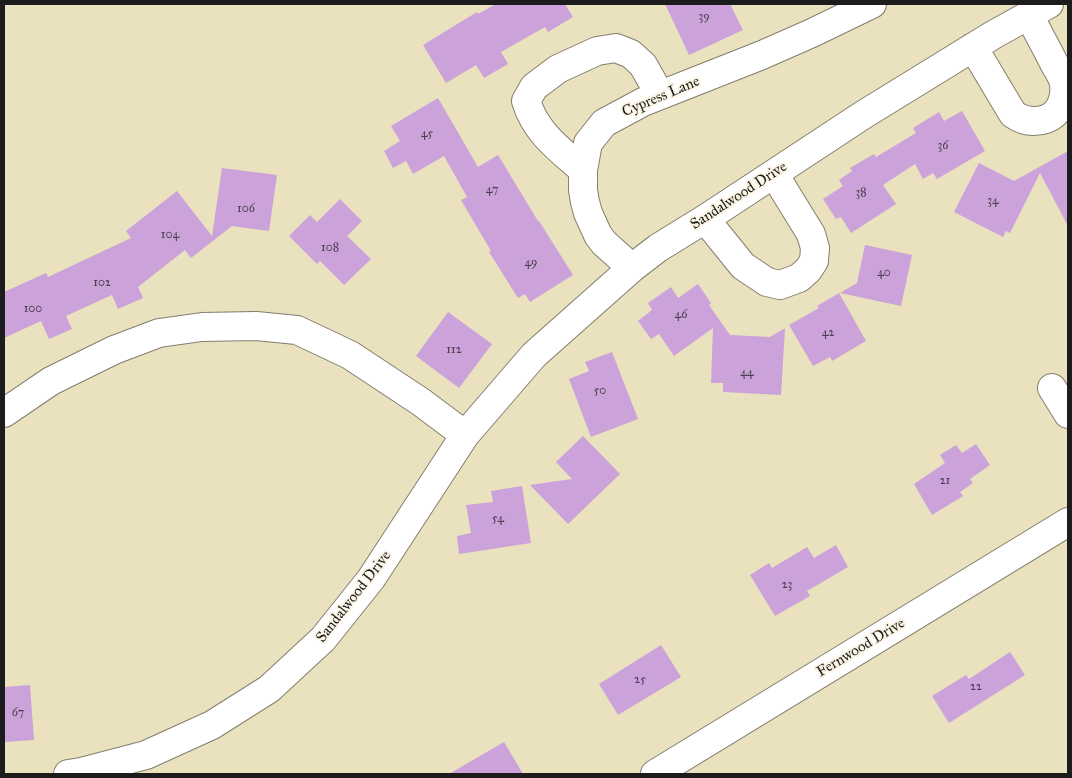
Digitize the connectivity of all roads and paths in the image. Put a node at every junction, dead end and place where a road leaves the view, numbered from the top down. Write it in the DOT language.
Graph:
graph roads {
  1 [pos="872,4"];
  2 [pos="1039,9"];
  3 [pos="974,47"];
  4 [pos="660,95"];
  5 [pos="583,170"];
  6 [pos="774,174"];
  7 [pos="705,219"];
  8 [pos="632,268"];
  9 [pos="1052,388"];
  10 [pos="4,413"];
  11 [pos="1068,414"];
  12 [pos="465,435"];
  13 [pos="1068,522"];
  14 [pos="68,774"];
  15 [pos="655,774"];
  1 -- 4 [label="street, Cypress Lane"];
  2 -- 3 [label="street, Sandalwood Drive"];
  2 -- 3 [label="street"];
  3 -- 6 [label="street, Sandalwood Drive"];
  4 -- 5 [label="street, Cypress Lane"];
  4 -- 5 [label="street"];
  5 -- 8 [label="street, Cypress Lane"];
  6 -- 7 [label="street, Sandalwood Drive"];
  6 -- 7 [label="street"];
  7 -- 8 [label="street, Sandalwood Drive"];
  8 -- 12 [label="street, Sandalwood Drive"];
  9 -- 11 [label="street"];
  10 -- 12 [label="street"];
  12 -- 14 [label="street, Sandalwood Drive"];
  13 -- 15 [label="street, Fernwood Drive"];
}
